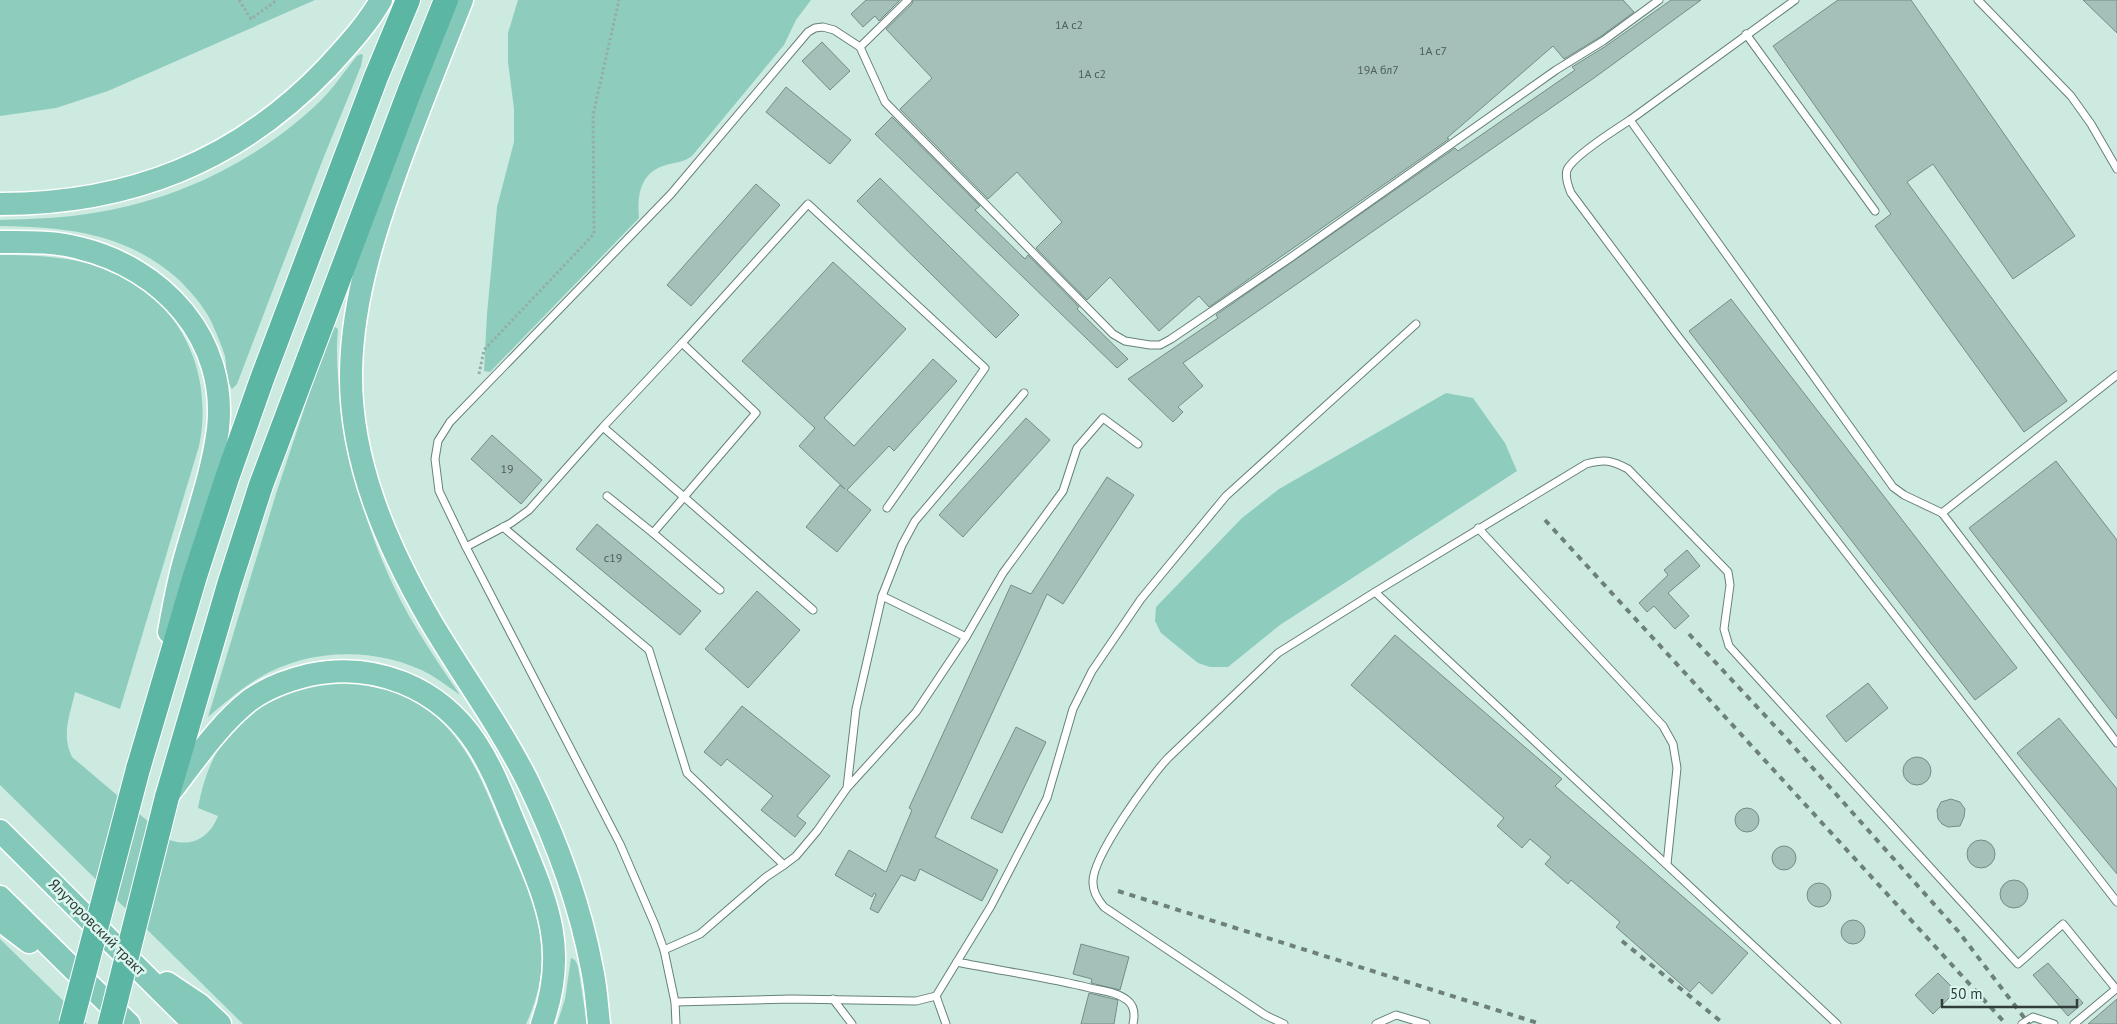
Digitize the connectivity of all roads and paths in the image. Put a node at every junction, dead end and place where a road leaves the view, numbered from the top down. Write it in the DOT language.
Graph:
graph roads {
  1 [pos="239,0"];
  2 [pos="277,0"];
  3 [pos="382,0"];
  4 [pos="408,0"];
  5 [pos="446,0"];
  6 [pos="462,0"];
  7 [pos="619,0"];
  8 [pos="908,0"];
  9 [pos="1660,0"];
  10 [pos="1794,0"];
  11 [pos="1978,0"];
  12 [pos="1746,34"];
  13 [pos="860,47"];
  14 [pos="1630,120"];
  15 [pos="2117,169"];
  16 [pos="0,204"];
  17 [pos="1875,211"];
  18 [pos="0,242"];
  19 [pos="1416,324"];
  20 [pos="682,343"];
  21 [pos="2117,375"];
  22 [pos="477,393"];
  23 [pos="1024,393"];
  24 [pos="603,427"];
  25 [pos="1138,444"];
  26 [pos="607,496"];
  27 [pos="684,497"];
  28 [pos="887,508"];
  29 [pos="1942,513"];
  30 [pos="504,527"];
  31 [pos="1478,528"];
  32 [pos="653,533"];
  33 [pos="466,547"];
  34 [pos="720,590"];
  35 [pos="1374,592"];
  36 [pos="882,596"];
  37 [pos="813,610"];
  38 [pos="966,638"];
  39 [pos="2117,743"];
  40 [pos="140,763"];
  41 [pos="847,788"];
  42 [pos="167,797"];
  43 [pos="0,831"];
  44 [pos="1667,864"];
  45 [pos="784,865"];
  46 [pos="0,897"];
  47 [pos="2117,902"];
  48 [pos="0,920"];
  49 [pos="664,950"];
  50 [pos="121,952"];
  51 [pos="957,962"];
  52 [pos="93,988"];
  53 [pos="936,996"];
  54 [pos="833,999"];
  55 [pos="675,1002"];
  56 [pos="72,1024"];
  57 [pos="110,1024"];
  58 [pos="129,1024"];
  59 [pos="194,1024"];
  60 [pos="220,1024"];
  61 [pos="542,1024"];
  62 [pos="600,1024"];
  63 [pos="676,1024"];
  64 [pos="852,1024"];
  65 [pos="946,1024"];
  66 [pos="1133,1024"];
  67 [pos="1284,1024"];
  68 [pos="1376,1024"];
  69 [pos="1426,1024"];
  70 [pos="1837,1024"];
  71 [pos="2022,1024"];
  72 [pos="2054,1024"];
  73 [pos="2074,1024"];
  1 -- 2 [label="path"];
  3 -- 16 [label="main road"];
  4 -- 40 [label="highway"];
  5 -- 42 [label="highway"];
  6 -- 62 [label="main road"];
  7 -- 22 [label="path"];
  8 -- 13 [label="lane"];
  9 -- 13 [label="lane"];
  10 -- 12 [label="lane"];
  11 -- 15 [label="lane"];
  12 -- 14 [label="lane"];
  12 -- 17 [label="lane"];
  13 -- 22 [label="lane"];
  14 -- 29 [label="lane"];
  14 -- 47 [label="lane"];
  18 -- 40 [label="main road"];
  19 -- 51 [label="lane"];
  20 -- 24 [label="lane"];
  20 -- 27 [label="lane"];
  20 -- 28 [label="lane"];
  21 -- 29 [label="lane"];
  22 -- 33 [label="lane"];
  23 -- 36 [label="lane"];
  24 -- 27 [label="lane"];
  24 -- 30 [label="lane"];
  25 -- 38 [label="lane"];
  26 -- 32 [label="lane"];
  27 -- 32 [label="lane"];
  27 -- 37 [label="lane"];
  29 -- 39 [label="lane"];
  30 -- 33 [label="lane"];
  30 -- 45 [label="lane"];
  31 -- 35 [label="lane"];
  31 -- 44 [label="lane"];
  31 -- 73 [label="lane"];
  32 -- 34 [label="lane"];
  33 -- 49 [label="lane"];
  35 -- 44 [label="lane"];
  35 -- 67 [label="lane"];
  36 -- 38 [label="lane"];
  36 -- 41 [label="lane"];
  38 -- 41 [label="lane"];
  40 -- 56 [label="highway, bridge"];
  41 -- 45 [label="lane"];
  42 -- 57 [label="highway, bridge"];
  42 -- 61 [label="main road"];
  43 -- 50 [label="main road, Ялуторовский тракт"];
  44 -- 70 [label="lane"];
  45 -- 49 [label="lane"];
  46 -- 52 [label="main road"];
  48 -- 52 [label="main road"];
  49 -- 55 [label="lane"];
  50 -- 59 [label="main road, Ялуторовский тракт"];
  50 -- 60 [label="main road"];
  51 -- 53 [label="lane"];
  51 -- 66 [label="lane"];
  52 -- 58 [label="main road"];
  53 -- 54 [label="lane"];
  53 -- 65 [label="lane"];
  54 -- 55 [label="lane"];
  54 -- 64 [label="lane"];
  55 -- 63 [label="lane"];
  68 -- 69 [label="lane"];
  71 -- 72 [label="lane"];
}
